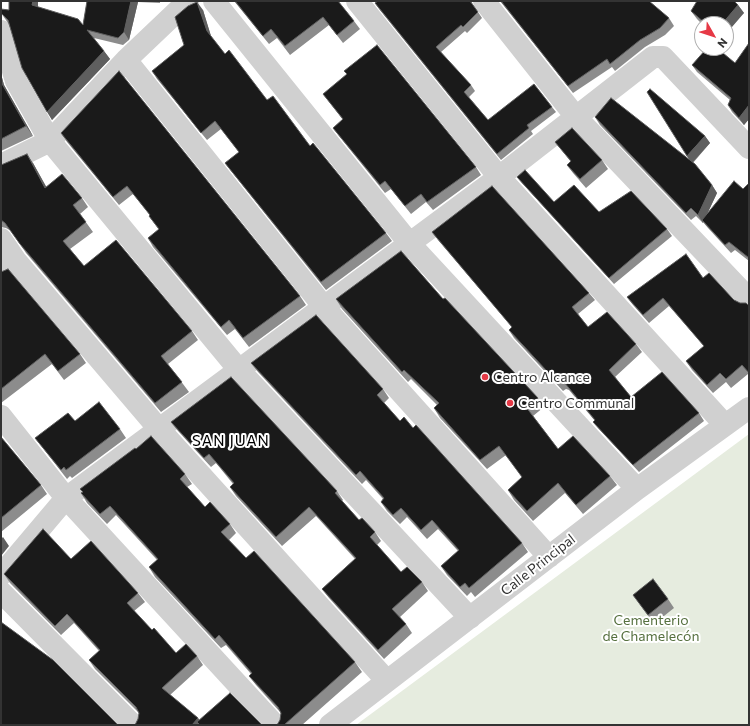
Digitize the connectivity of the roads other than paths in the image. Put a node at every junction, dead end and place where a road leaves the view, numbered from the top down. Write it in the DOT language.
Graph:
graph roads {
  1 [pos="188,1"];
  2 [pos="214,1"];
  3 [pos="356,1"];
  4 [pos="484,1"];
  5 [pos="1,31"];
  6 [pos="126,60"];
  7 [pos="576,117"];
  8 [pos="50,141"];
  9 [pos="749,148"];
  10 [pos="1,165"];
  11 [pos="499,177"];
  12 [pos="1,239"];
  13 [pos="410,244"];
  14 [pos="8,266"];
  15 [pos="749,298"];
  16 [pos="324,307"];
  17 [pos="239,370"];
  18 [pos="749,408"];
  19 [pos="1,416"];
  20 [pos="725,425"];
  21 [pos="160,429"];
  22 [pos="637,489"];
  23 [pos="66,498"];
  24 [pos="549,557"];
  25 [pos="1,575"];
  26 [pos="1,592"];
  27 [pos="470,618"];
  28 [pos="387,681"];
  29 [pos="133,725"];
  30 [pos="275,725"];
  31 [pos="330,725"];
  1 -- 6 [label="street"];
  2 -- 13 [label="street"];
  3 -- 11 [label="street"];
  4 -- 7 [label="street"];
  5 -- 8 [label="street"];
  6 -- 8 [label="street"];
  6 -- 16 [label="street"];
  7 -- 9 [label="street"];
  7 -- 11 [label="street"];
  7 -- 15 [label="street"];
  8 -- 10 [label="street"];
  8 -- 17 [label="street"];
  11 -- 13 [label="street"];
  11 -- 20 [label="street"];
  12 -- 14 [label="street"];
  13 -- 16 [label="street"];
  13 -- 22 [label="street"];
  14 -- 21 [label="street"];
  16 -- 17 [label="street"];
  16 -- 24 [label="street"];
  17 -- 21 [label="street"];
  17 -- 27 [label="street"];
  18 -- 20 [label="street, Calle Principal"];
  19 -- 23 [label="street"];
  20 -- 22 [label="street, Calle Principal"];
  21 -- 23 [label="street"];
  21 -- 28 [label="street"];
  22 -- 24 [label="street, Calle Principal"];
  23 -- 25 [label="street"];
  23 -- 30 [label="street"];
  24 -- 27 [label="street, Calle Principal"];
  26 -- 29 [label="street"];
  27 -- 28 [label="street, Calle Principal"];
  28 -- 31 [label="street, Calle Principal"];
}
